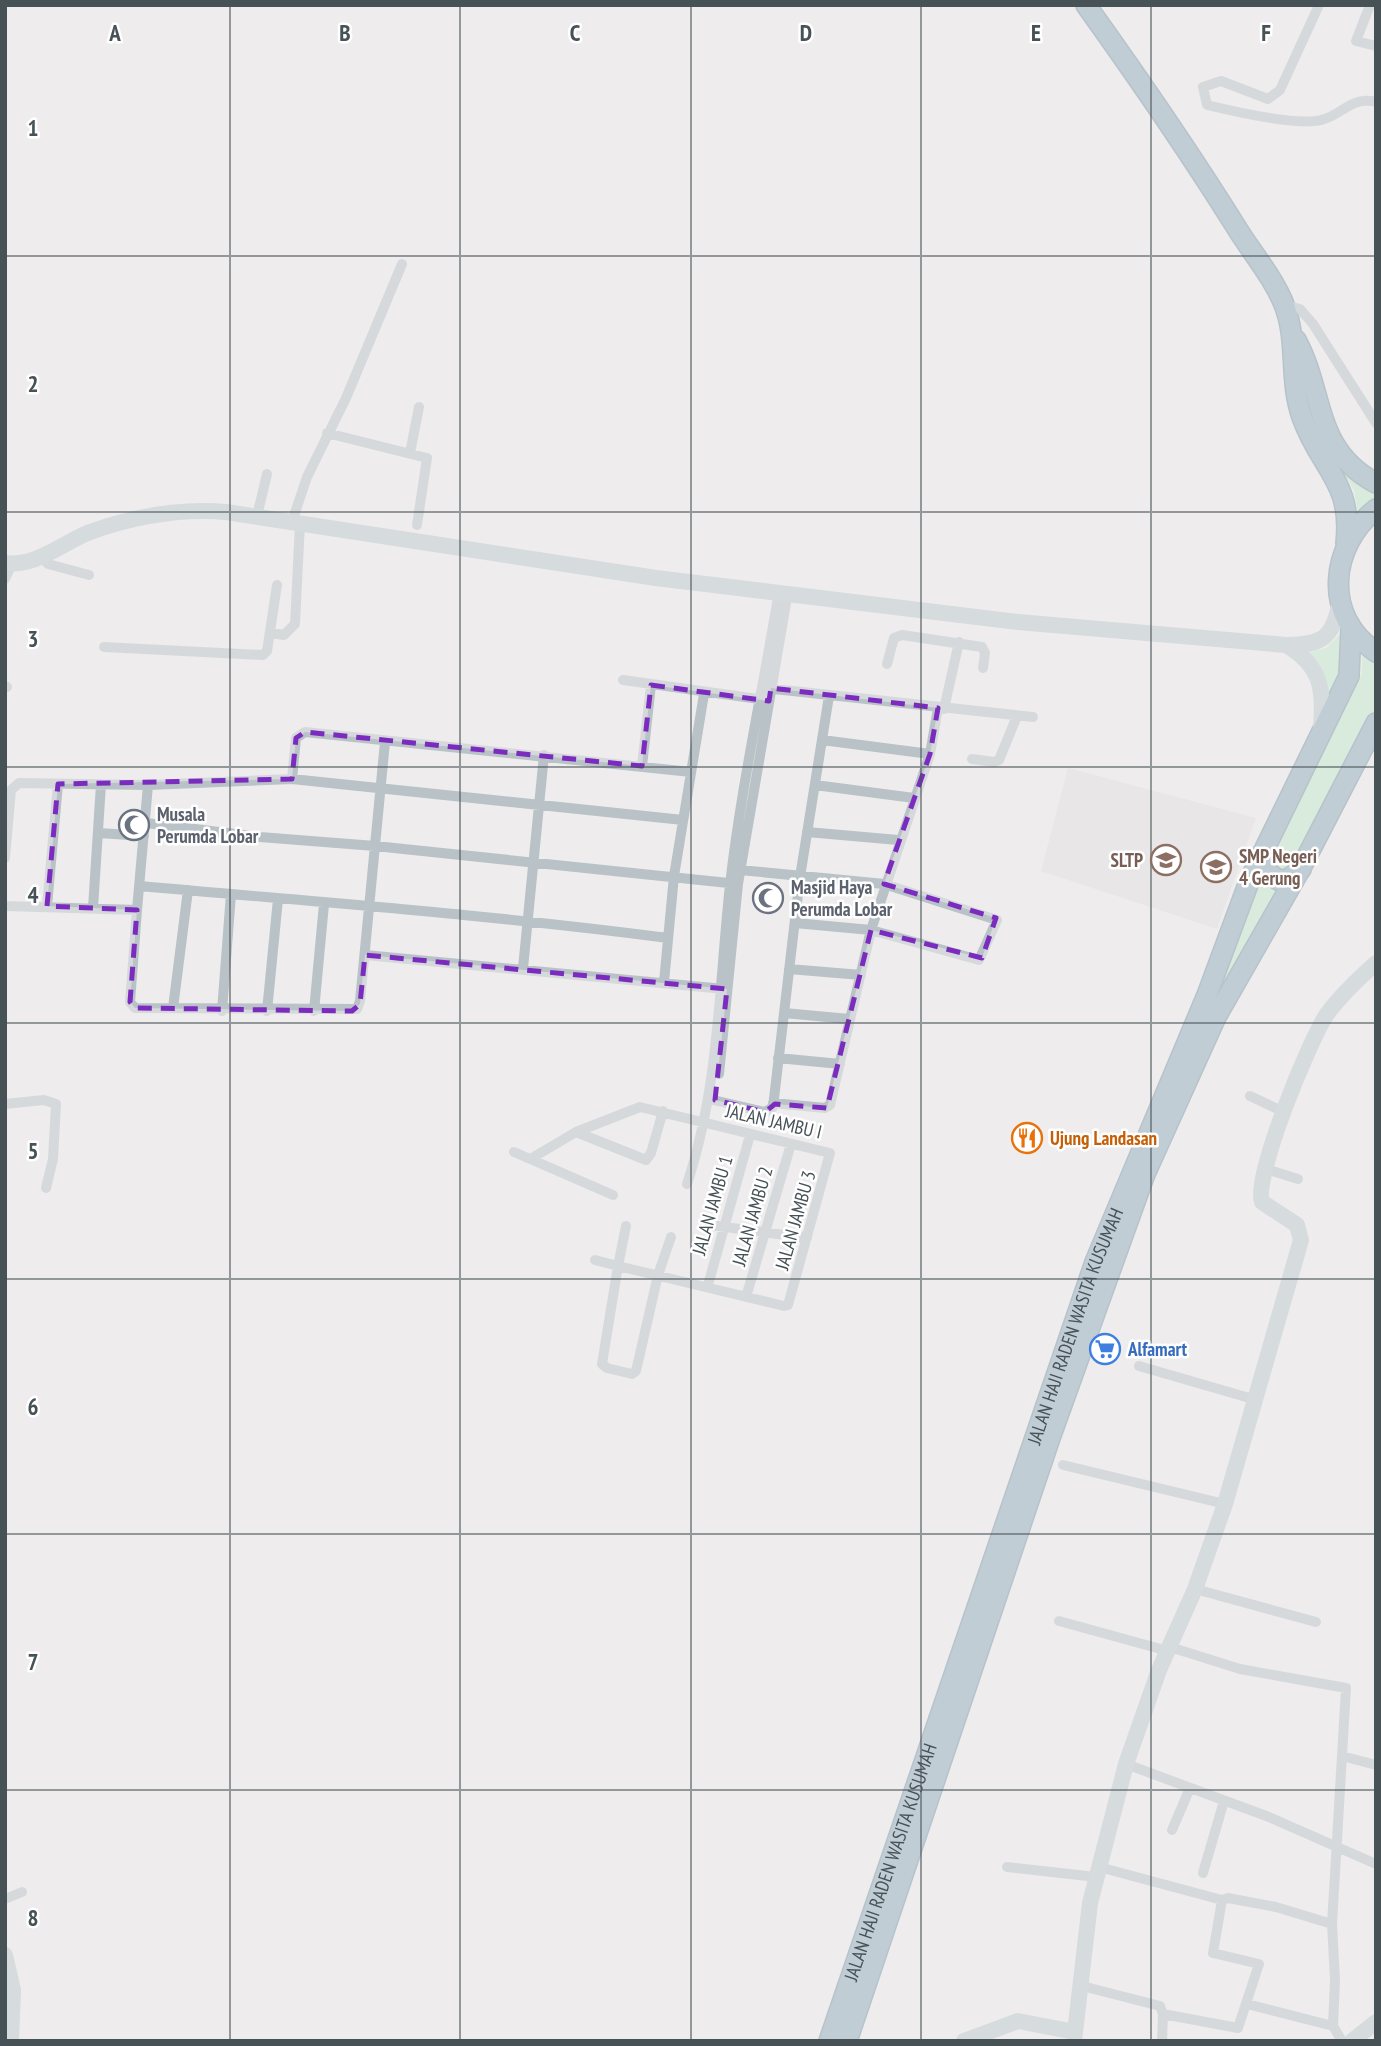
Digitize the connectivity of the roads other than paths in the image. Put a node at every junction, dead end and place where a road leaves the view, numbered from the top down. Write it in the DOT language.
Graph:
graph roads {
  1 [pos="1086,5"];
  2 [pos="1319,5"];
  3 [pos="1370,5"];
  4 [pos="1376,46"];
  5 [pos="1268,99"];
  6 [pos="1376,102"];
  7 [pos="1286,118"];
  8 [pos="402,264"];
  9 [pos="1285,305"];
  10 [pos="1292,333"];
  11 [pos="419,407"];
  12 [pos="1376,423"];
  13 [pos="327,433"];
  14 [pos="410,453"];
  15 [pos="267,474"];
  16 [pos="1376,484"];
  17 [pos="1376,509"];
  18 [pos="257,516"];
  19 [pos="296,522"];
  20 [pos="418,525"];
  21 [pos="1346,543"];
  22 [pos="41,556"];
  23 [pos="8,568"];
  24 [pos="89,575"];
  25 [pos="277,585"];
  26 [pos="783,592"];
  27 [pos="1340,601"];
  28 [pos="1351,628"];
  29 [pos="270,634"];
  30 [pos="959,642"];
  31 [pos="1286,645"];
  32 [pos="104,647"];
  33 [pos="1376,652"];
  34 [pos="887,664"];
  35 [pos="983,668"];
  36 [pos="623,680"];
  37 [pos="650,685"];
  38 [pos="767,688"];
  39 [pos="705,694"];
  40 [pos="830,696"];
  41 [pos="765,700"];
  42 [pos="941,708"];
  43 [pos="1017,716"];
  44 [pos="1033,717"];
  45 [pos="1376,723"];
  46 [pos="1321,736"];
  47 [pos="822,740"];
  48 [pos="385,742"];
  49 [pos="930,754"];
  50 [pos="544,755"];
  51 [pos="972,759"];
  52 [pos="642,766"];
  53 [pos="691,772"];
  54 [pos="292,779"];
  55 [pos="58,784"];
  56 [pos="101,784"];
  57 [pos="148,785"];
  58 [pos="815,785"];
  59 [pos="380,787"];
  60 [pos="915,798"];
  61 [pos="539,807"];
  62 [pos="7,811"];
  63 [pos="682,820"];
  64 [pos="146,823"];
  65 [pos="807,832"];
  66 [pos="99,833"];
  67 [pos="145,836"];
  68 [pos="898,840"];
  69 [pos="375,846"];
  70 [pos="5,855"];
  71 [pos="1261,855"];
  72 [pos="533,863"];
  73 [pos="1301,868"];
  74 [pos="740,870"];
  75 [pos="674,876"];
  76 [pos="800,877"];
  77 [pos="734,883"];
  78 [pos="884,884"];
  79 [pos="140,886"];
  80 [pos="188,890"];
  81 [pos="231,894"];
  82 [pos="278,899"];
  83 [pos="324,904"];
  84 [pos="5,906"];
  85 [pos="47,906"];
  86 [pos="93,908"];
  87 [pos="369,909"];
  88 [pos="137,910"];
  89 [pos="527,919"];
  90 [pos="794,923"];
  91 [pos="871,930"];
  92 [pos="668,938"];
  93 [pos="365,955"];
  94 [pos="1376,963"];
  95 [pos="523,968"];
  96 [pos="789,969"];
  97 [pos="861,975"];
  98 [pos="664,982"];
  99 [pos="723,989"];
  100 [pos="173,1008"];
  101 [pos="222,1011"];
  102 [pos="267,1011"];
  103 [pos="314,1011"];
  104 [pos="784,1013"];
  105 [pos="849,1019"];
  106 [pos="778,1058"];
  107 [pos="840,1064"];
  108 [pos="1250,1096"];
  109 [pos="712,1100"];
  110 [pos="773,1103"];
  111 [pos="5,1104"];
  112 [pos="663,1111"];
  113 [pos="1284,1112"];
  114 [pos="707,1123"];
  115 [pos="576,1132"];
  116 [pos="750,1135"];
  117 [pos="790,1144"];
  118 [pos="514,1152"];
  119 [pos="830,1152"];
  120 [pos="532,1158"];
  121 [pos="1266,1169"];
  122 [pos="1298,1179"];
  123 [pos="687,1184"];
  124 [pos="47,1188"];
  125 [pos="613,1195"];
  126 [pos="703,1224"];
  127 [pos="626,1226"];
  128 [pos="725,1227"];
  129 [pos="766,1233"];
  130 [pos="671,1237"];
  131 [pos="807,1238"];
  132 [pos="595,1260"];
  133 [pos="1102,1264"];
  134 [pos="618,1266"];
  135 [pos="658,1275"];
  136 [pos="708,1286"];
  137 [pos="746,1297"];
  138 [pos="1139,1366"];
  139 [pos="1253,1399"];
  140 [pos="1063,1465"];
  141 [pos="1224,1504"];
  142 [pos="1195,1589"];
  143 [pos="1059,1620"];
  144 [pos="1316,1622"];
  145 [pos="1169,1649"];
  146 [pos="1342,1756"];
  147 [pos="1126,1764"];
  148 [pos="1376,1765"];
  149 [pos="1190,1788"];
  150 [pos="1224,1801"];
  151 [pos="1172,1830"];
  152 [pos="1334,1847"];
  153 [pos="1376,1864"];
  154 [pos="1007,1867"];
  155 [pos="1098,1872"];
  156 [pos="1203,1873"];
  157 [pos="22,1892"];
  158 [pos="5,1899"];
  159 [pos="1222,1900"];
  160 [pos="1332,1924"];
  161 [pos="5,1955"];
  162 [pos="1082,1986"];
  163 [pos="1247,2004"];
  164 [pos="1163,2014"];
  165 [pos="1376,2022"];
  166 [pos="1333,2026"];
  167 [pos="1074,2036"];
  168 [pos="11,2041"];
  169 [pos="829,2041"];
  170 [pos="847,2041"];
  171 [pos="964,2041"];
  172 [pos="1162,2041"];
  173 [pos="1342,2041"];
  174 [pos="1352,2041"];
  1 -- 9 [label="highway"];
  2 -- 5 [label="street"];
  3 -- 4 [label="street"];
  5 -- 7 [label="street"];
  5 -- 7 [label="street"];
  6 -- 7 [label="street"];
  8 -- 13 [label="street"];
  9 -- 10 [label="highway"];
  9 -- 12 [label="street"];
  10 -- 16 [label="highway"];
  10 -- 21 [label="highway"];
  11 -- 14 [label="street"];
  13 -- 14 [label="street"];
  13 -- 19 [label="street"];
  14 -- 20 [label="street"];
  15 -- 18 [label="street"];
  17 -- 21 [label="highway"];
  18 -- 19 [label="street"];
  18 -- 22 [label="street"];
  19 -- 26 [label="street"];
  19 -- 29 [label="street"];
  21 -- 27 [label="highway"];
  22 -- 23 [label="street"];
  22 -- 24 [label="street"];
  25 -- 29 [label="street"];
  26 -- 31 [label="street"];
  26 -- 38 [label="street"];
  27 -- 28 [label="highway"];
  27 -- 31 [label="street"];
  28 -- 33 [label="highway"];
  28 -- 46 [label="highway, JALAN HAJI RADEN WASITA KUSUMAH"];
  29 -- 32 [label="street"];
  30 -- 34 [label="street"];
  30 -- 35 [label="street"];
  30 -- 42 [label="street"];
  31 -- 46 [label="street"];
  36 -- 37 [label="street"];
  37 -- 39 [label="street"];
  37 -- 52 [label="street"];
  38 -- 40 [label="street"];
  38 -- 41 [label="street"];
  39 -- 41 [label="street"];
  39 -- 53 [label="street"];
  40 -- 42 [label="street"];
  40 -- 47 [label="street"];
  41 -- 74 [label="street"];
  41 -- 77 [label="street"];
  42 -- 43 [label="street"];
  42 -- 49 [label="street"];
  43 -- 44 [label="street"];
  43 -- 51 [label="street"];
  45 -- 73 [label="highway, JALAN HAJI RADEN WASITA KUSUMAH"];
  46 -- 71 [label="highway, JALAN HAJI RADEN WASITA KUSUMAH"];
  47 -- 49 [label="street"];
  47 -- 58 [label="street"];
  48 -- 50 [label="street"];
  48 -- 54 [label="street"];
  48 -- 59 [label="street"];
  49 -- 60 [label="street"];
  50 -- 52 [label="street"];
  50 -- 61 [label="street"];
  52 -- 53 [label="street"];
  53 -- 63 [label="street"];
  54 -- 57 [label="street"];
  54 -- 59 [label="street"];
  55 -- 56 [label="street"];
  55 -- 62 [label="street"];
  55 -- 85 [label="street"];
  56 -- 57 [label="street"];
  56 -- 66 [label="street"];
  57 -- 64 [label="street"];
  58 -- 60 [label="street"];
  58 -- 65 [label="street"];
  59 -- 61 [label="street"];
  59 -- 69 [label="street"];
  60 -- 68 [label="street"];
  61 -- 63 [label="street"];
  61 -- 72 [label="street"];
  62 -- 70 [label="street"];
  63 -- 75 [label="street"];
  64 -- 67 [label="street"];
  64 -- 69 [label="street"];
  65 -- 68 [label="street"];
  65 -- 76 [label="street"];
  66 -- 67 [label="street"];
  66 -- 86 [label="street"];
  67 -- 79 [label="street"];
  68 -- 78 [label="street"];
  69 -- 72 [label="street"];
  69 -- 87 [label="street"];
  71 -- 73 [label="highway"];
  71 -- 133 [label="highway, JALAN HAJI RADEN WASITA KUSUMAH"];
  72 -- 75 [label="street"];
  72 -- 89 [label="street"];
  73 -- 133 [label="highway, JALAN HAJI RADEN WASITA KUSUMAH"];
  74 -- 76 [label="street"];
  74 -- 77 [label="street"];
  75 -- 77 [label="street"];
  75 -- 92 [label="street"];
  76 -- 78 [label="street"];
  76 -- 90 [label="street"];
  77 -- 99 [label="street"];
  78 -- 91 [label="street"];
  78 -- 91 [label="street"];
  79 -- 80 [label="street"];
  79 -- 88 [label="street"];
  80 -- 81 [label="street"];
  80 -- 100 [label="street"];
  81 -- 82 [label="street"];
  81 -- 101 [label="street"];
  82 -- 83 [label="street"];
  82 -- 102 [label="street"];
  83 -- 87 [label="street"];
  83 -- 103 [label="street"];
  84 -- 85 [label="street"];
  85 -- 86 [label="street"];
  86 -- 88 [label="street"];
  87 -- 89 [label="street"];
  87 -- 93 [label="street"];
  88 -- 100 [label="street"];
  89 -- 92 [label="street"];
  89 -- 95 [label="street"];
  90 -- 91 [label="street"];
  90 -- 96 [label="street"];
  91 -- 97 [label="street"];
  92 -- 98 [label="street"];
  93 -- 95 [label="street"];
  93 -- 103 [label="street"];
  94 -- 113 [label="street"];
  95 -- 98 [label="street"];
  96 -- 97 [label="street"];
  96 -- 104 [label="street"];
  97 -- 105 [label="street"];
  98 -- 99 [label="street"];
  99 -- 109 [label="street"];
  100 -- 101 [label="street"];
  101 -- 102 [label="street"];
  102 -- 103 [label="street"];
  104 -- 105 [label="street"];
  104 -- 106 [label="street"];
  105 -- 107 [label="street"];
  106 -- 107 [label="street"];
  106 -- 110 [label="street"];
  107 -- 110 [label="street"];
  108 -- 113 [label="street"];
  109 -- 110 [label="street"];
  109 -- 114 [label="street"];
  111 -- 124 [label="street"];
  112 -- 114 [label="street, JALAN JAMBU I"];
  112 -- 115 [label="street, JALAN JAMBU I"];
  112 -- 115 [label="street"];
  113 -- 121 [label="street"];
  114 -- 116 [label="street, JALAN JAMBU I"];
  114 -- 123 [label="street"];
  115 -- 120 [label="street, JALAN JAMBU I"];
  116 -- 117 [label="street, JALAN JAMBU I"];
  116 -- 128 [label="street, JALAN JAMBU 1"];
  117 -- 119 [label="street, JALAN JAMBU I"];
  117 -- 129 [label="street, JALAN JAMBU 2"];
  118 -- 120 [label="street"];
  119 -- 131 [label="street, JALAN JAMBU 3"];
  120 -- 125 [label="street"];
  121 -- 122 [label="street"];
  121 -- 139 [label="street"];
  126 -- 128 [label="street"];
  127 -- 134 [label="street"];
  128 -- 129 [label="street"];
  128 -- 136 [label="street, JALAN JAMBU 1"];
  129 -- 131 [label="street"];
  129 -- 137 [label="street, JALAN JAMBU 2"];
  130 -- 135 [label="street"];
  131 -- 137 [label="street, JALAN JAMBU 3"];
  132 -- 134 [label="street"];
  133 -- 169 [label="highway, JALAN HAJI RADEN WASITA KUSUMAH"];
  133 -- 170 [label="highway, JALAN HAJI RADEN WASITA KUSUMAH"];
  134 -- 135 [label="street"];
  134 -- 135 [label="street"];
  135 -- 136 [label="street"];
  136 -- 137 [label="street"];
  138 -- 139 [label="street"];
  139 -- 141 [label="street"];
  140 -- 141 [label="street"];
  141 -- 142 [label="street"];
  142 -- 144 [label="street"];
  142 -- 145 [label="street"];
  143 -- 145 [label="street"];
  145 -- 146 [label="street"];
  145 -- 147 [label="street"];
  146 -- 148 [label="street"];
  146 -- 152 [label="street"];
  147 -- 149 [label="street"];
  147 -- 155 [label="street"];
  149 -- 150 [label="street"];
  149 -- 151 [label="street"];
  150 -- 152 [label="street"];
  150 -- 156 [label="street"];
  152 -- 153 [label="street"];
  152 -- 160 [label="street"];
  154 -- 155 [label="street"];
  155 -- 159 [label="street"];
  155 -- 162 [label="street"];
  157 -- 158 [label="street"];
  159 -- 160 [label="street"];
  159 -- 163 [label="street"];
  160 -- 166 [label="street"];
  161 -- 168 [label="street"];
  162 -- 164 [label="street"];
  162 -- 167 [label="street"];
  163 -- 164 [label="street"];
  163 -- 166 [label="street"];
  164 -- 172 [label="street"];
  165 -- 174 [label="street"];
  166 -- 173 [label="street"];
  167 -- 171 [label="street"];
}
